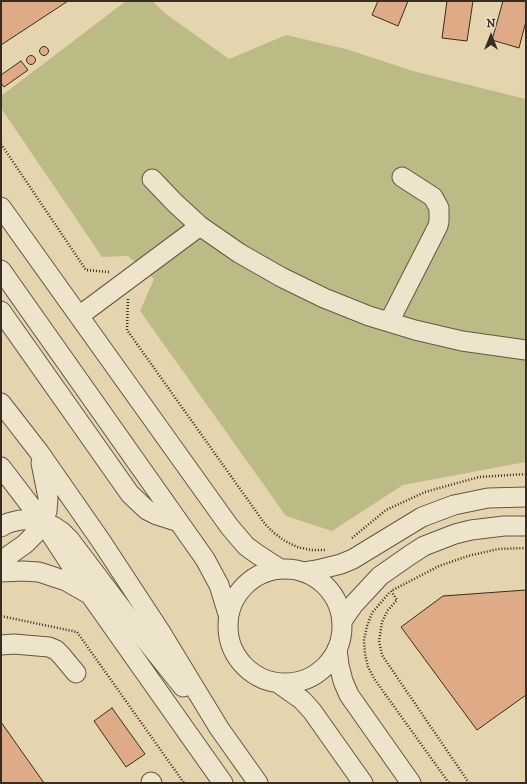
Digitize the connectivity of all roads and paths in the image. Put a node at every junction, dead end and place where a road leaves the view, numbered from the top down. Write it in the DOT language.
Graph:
graph roads {
  1 [pos="1,144"];
  2 [pos="402,177"];
  3 [pos="152,179"];
  4 [pos="1,207"];
  5 [pos="200,226"];
  6 [pos="1,270"];
  7 [pos="121,285"];
  8 [pos="1,311"];
  9 [pos="79,316"];
  10 [pos="389,322"];
  11 [pos="526,350"];
  12 [pos="1,403"];
  13 [pos="39,452"];
  14 [pos="1,467"];
  15 [pos="526,497"];
  16 [pos="43,522"];
  17 [pos="179,522"];
  18 [pos="526,526"];
  19 [pos="1,528"];
  20 [pos="347,542"];
  21 [pos="526,548"];
  22 [pos="331,549"];
  23 [pos="363,553"];
  24 [pos="1,561"];
  25 [pos="280,568"];
  26 [pos="1,572"];
  27 [pos="304,572"];
  28 [pos="380,576"];
  29 [pos="391,591"];
  30 [pos="91,596"];
  31 [pos="228,614"];
  32 [pos="1,616"];
  33 [pos="342,621"];
  34 [pos="1,645"];
  35 [pos="337,650"];
  36 [pos="76,673"];
  37 [pos="278,683"];
  38 [pos="219,728"];
  39 [pos="347,760"];
  40 [pos="184,783"];
  41 [pos="223,783"];
  42 [pos="258,783"];
  43 [pos="346,783"];
  44 [pos="364,783"];
  45 [pos="411,783"];
  46 [pos="449,783"];
  47 [pos="469,783"];
  1 -- 7 [label="path"];
  2 -- 10 [label="street"];
  3 -- 5 [label="street"];
  4 -- 9 [label="street"];
  5 -- 7 [label="street"];
  5 -- 10 [label="street"];
  6 -- 17 [label="street"];
  7 -- 9 [label="street"];
  7 -- 22 [label="path"];
  8 -- 17 [label="street"];
  9 -- 25 [label="street"];
  10 -- 11 [label="street"];
  12 -- 13 [label="street"];
  13 -- 16 [label="street"];
  13 -- 38 [label="street"];
  14 -- 16 [label="street"];
  15 -- 23 [label="street"];
  16 -- 19 [label="street"];
  16 -- 24 [label="street"];
  16 -- 30 [label="street"];
  16 -- 38 [label="street"];
  17 -- 31 [label="street"];
  18 -- 28 [label="street"];
  20 -- 23 [label="path"];
  21 -- 29 [label="path"];
  23 -- 27 [label="street"];
  25 -- 27 [label="street"];
  25 -- 31 [label="street"];
  26 -- 30 [label="street"];
  27 -- 33 [label="street"];
  28 -- 29 [label="path"];
  28 -- 33 [label="street"];
  29 -- 46 [label="path"];
  29 -- 47 [label="path"];
  30 -- 41 [label="street"];
  31 -- 37 [label="street"];
  32 -- 40 [label="path"];
  33 -- 35 [label="street"];
  34 -- 36 [label="street"];
  35 -- 37 [label="street"];
  35 -- 45 [label="street"];
  37 -- 39 [label="street"];
  38 -- 42 [label="street"];
  39 -- 43 [label="street"];
  39 -- 44 [label="street"];
}
